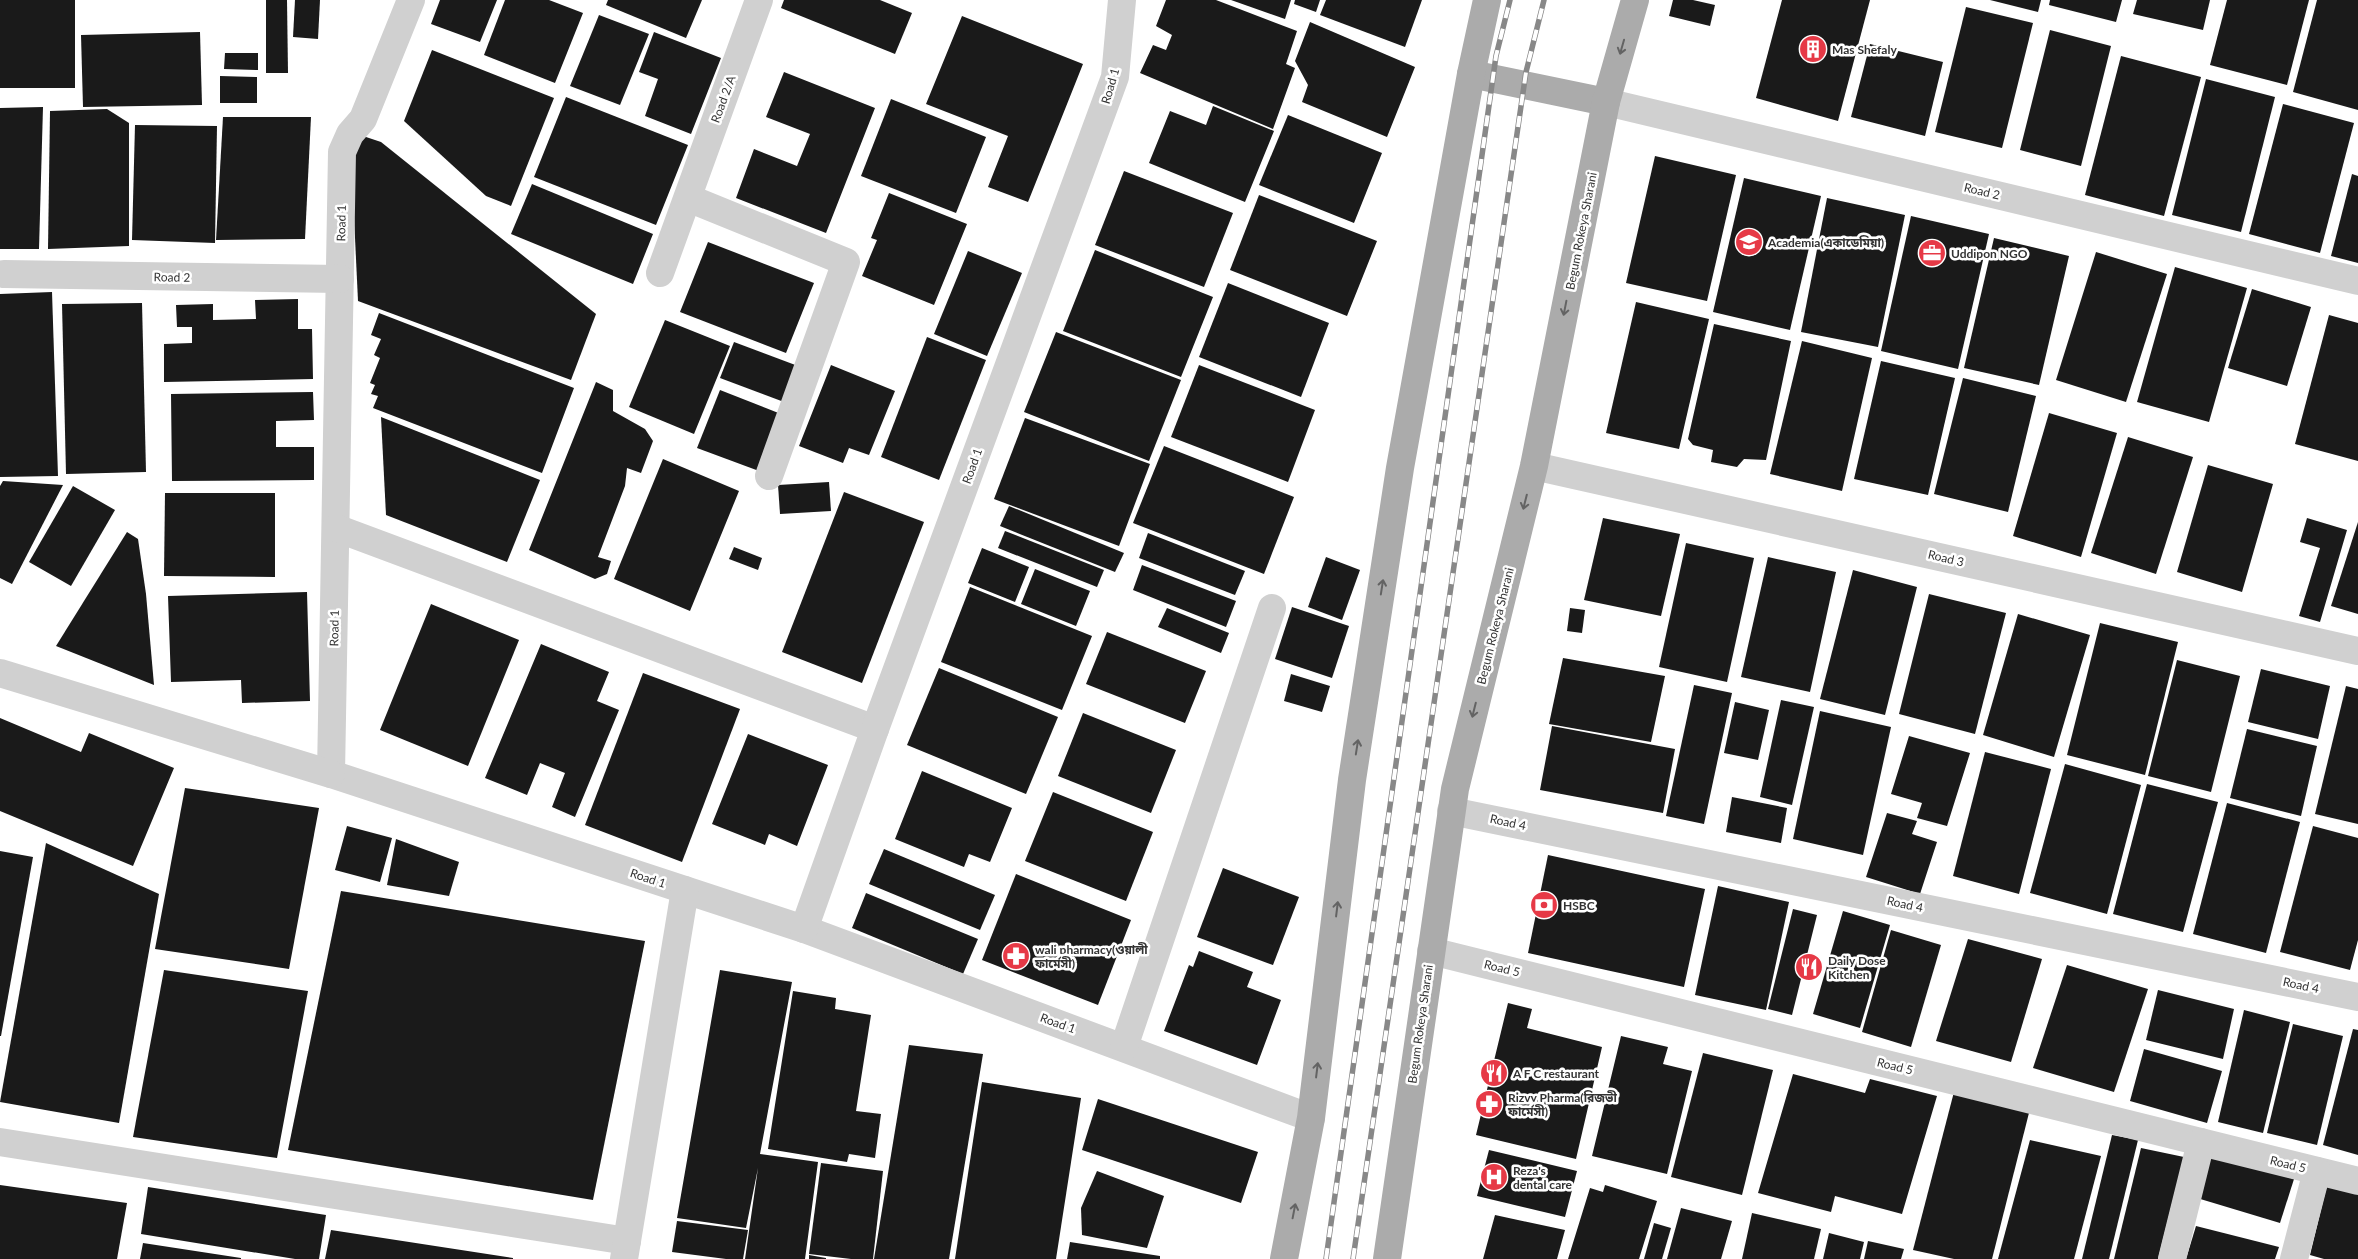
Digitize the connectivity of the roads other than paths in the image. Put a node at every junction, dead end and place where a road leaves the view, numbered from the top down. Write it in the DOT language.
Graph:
graph roads {
  1 [pos="411,0"];
  2 [pos="759,0"];
  3 [pos="1122,0"];
  4 [pos="1487,0"];
  5 [pos="1635,0"];
  6 [pos="1470,74"];
  7 [pos="1606,102"];
  8 [pos="688,198"];
  9 [pos="660,273"];
  10 [pos="4,274"];
  11 [pos="340,279"];
  12 [pos="2358,281"];
  13 [pos="1534,466"];
  14 [pos="769,476"];
  15 [pos="336,528"];
  16 [pos="1272,608"];
  17 [pos="2358,651"];
  18 [pos="0,673"];
  19 [pos="875,729"];
  20 [pos="331,774"];
  21 [pos="1451,811"];
  22 [pos="685,890"];
  23 [pos="804,929"];
  24 [pos="1431,951"];
  25 [pos="2358,997"];
  26 [pos="1124,1047"];
  27 [pos="1311,1118"];
  28 [pos="0,1142"];
  29 [pos="2201,1142"];
  30 [pos="2317,1171"];
  31 [pos="2358,1181"];
  32 [pos="626,1250"];
  33 [pos="1284,1259"];
  34 [pos="1387,1259"];
  35 [pos="2172,1259"];
  36 [pos="2294,1259"];
  1 -- 11 [label="street, Road 1"];
  2 -- 8 [label="street, Road 2/A"];
  3 -- 19 [label="street, Road 1"];
  4 -- 6 [label="main road"];
  5 -- 7 [label="main road, Begum Rokeya Sharani, one-way"];
  6 -- 7 [label="main road"];
  27 -- 6 [label="main road, one-way"];
  7 -- 12 [label="street, Road 2"];
  7 -- 13 [label="main road, Begum Rokeya Sharani, one-way"];
  8 -- 9 [label="street, Road 2/A"];
  8 -- 14 [label="street"];
  10 -- 11 [label="street, Road 2"];
  11 -- 15 [label="street, Road 1"];
  13 -- 17 [label="street, Road 3"];
  13 -- 21 [label="main road, Begum Rokeya Sharani, one-way"];
  15 -- 19 [label="street"];
  15 -- 20 [label="street, Road 1"];
  16 -- 26 [label="street"];
  18 -- 20 [label="street"];
  19 -- 23 [label="street, Road 1"];
  20 -- 22 [label="street, Road 1"];
  21 -- 24 [label="main road, Begum Rokeya Sharani"];
  21 -- 25 [label="street, Road 4"];
  22 -- 23 [label="street, Road 1"];
  22 -- 32 [label="street"];
  23 -- 26 [label="street, Road 1"];
  24 -- 29 [label="street, Road 5"];
  24 -- 34 [label="main road, Begum Rokeya Sharani"];
  26 -- 27 [label="street, Road 1"];
  33 -- 27 [label="main road, one-way"];
  28 -- 32 [label="street"];
  29 -- 30 [label="street, Road 5"];
  29 -- 35 [label="street"];
  30 -- 31 [label="street, Road 5"];
  30 -- 36 [label="street"];
}
